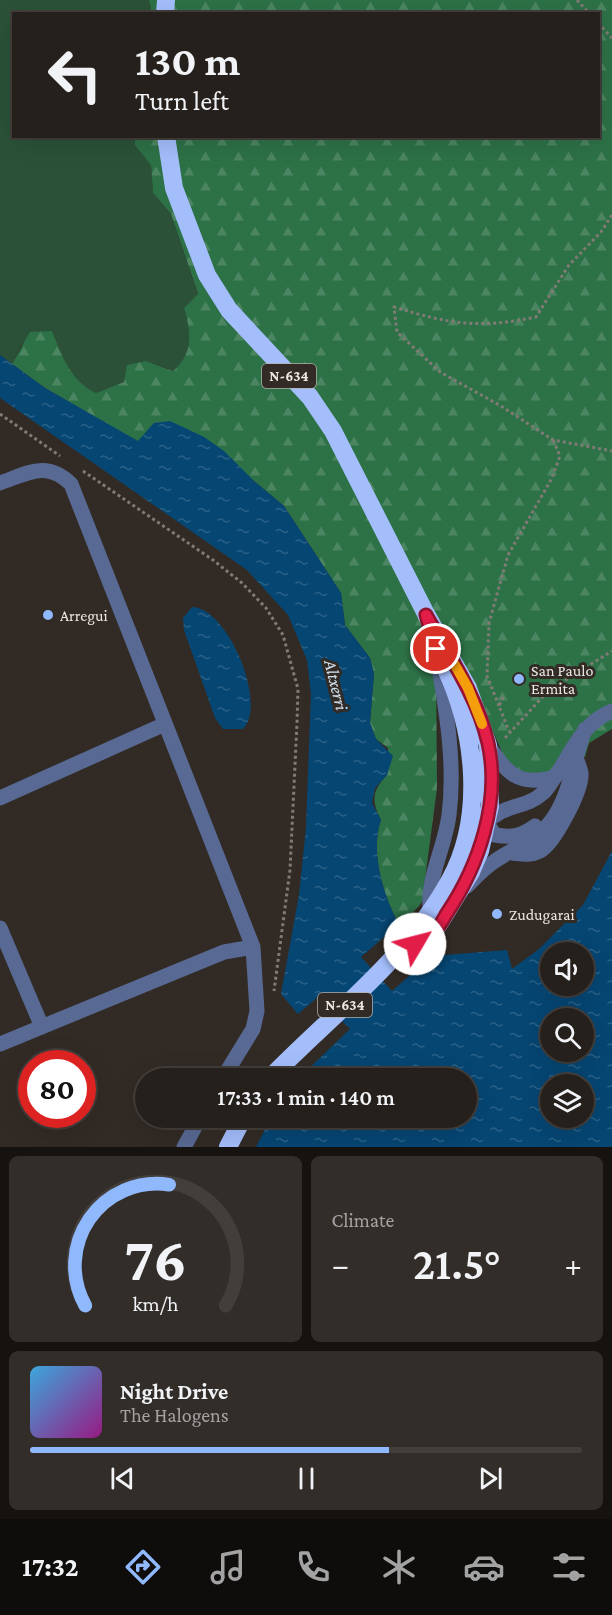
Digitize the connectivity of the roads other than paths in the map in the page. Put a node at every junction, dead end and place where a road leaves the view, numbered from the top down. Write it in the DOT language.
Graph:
graph roads {
  1 [pos="166,138"];
  2 [pos="0,483"];
  3 [pos="426,615"];
  4 [pos="436,649"];
  5 [pos="612,711"];
  6 [pos="165,724"];
  7 [pos="466,724"];
  8 [pos="585,729"];
  9 [pos="491,749"];
  10 [pos="575,754"];
  11 [pos="555,777"];
  12 [pos="566,794"];
  13 [pos="0,798"];
  14 [pos="486,824"];
  15 [pos="512,853"];
  16 [pos="455,869"];
  17 [pos="459,895"];
  18 [pos="430,910"];
  19 [pos="0,928"];
  20 [pos="252,947"];
  21 [pos="396,956"];
  22 [pos="42,1027"];
  23 [pos="0,1044"];
  24 [pos="229,1068"];
  25 [pos="280,1068"];
  26 [pos="194,1128"];
  27 [pos="238,1128"];
  28 [pos="184,1147"];
  29 [pos="228,1147"];
  1 -- 3 [label="highway, N-634"];
  2 -- 6 [label="street"];
  3 -- 4 [label="highway, N-634"];
  3 -- 9 [label="highway, N-634"];
  4 -- 7 [label="highway, N-634"];
  4 -- 18 [label="street"];
  5 -- 8 [label="street"];
  6 -- 13 [label="street"];
  6 -- 20 [label="street"];
  7 -- 14 [label="street"];
  7 -- 16 [label="highway, N-634"];
  8 -- 10 [label="street"];
  8 -- 11 [label="street"];
  9 -- 11 [label="street"];
  9 -- 14 [label="highway, N-634"];
  10 -- 12 [label="street"];
  10 -- 15 [label="street"];
  11 -- 14 [label="street"];
  12 -- 14 [label="street"];
  12 -- 15 [label="street"];
  14 -- 16 [label="street"];
  14 -- 17 [label="highway, N-634"];
  15 -- 17 [label="street"];
  16 -- 18 [label="highway, N-634"];
  17 -- 21 [label="highway, N-634"];
  18 -- 21 [label="highway, N-634"];
  19 -- 22 [label="street"];
  20 -- 22 [label="street"];
  20 -- 24 [label="street"];
  21 -- 25 [label="highway, N-634"];
  22 -- 23 [label="street"];
  26 -- 28 [label="street"];
  27 -- 29 [label="highway"];
}
